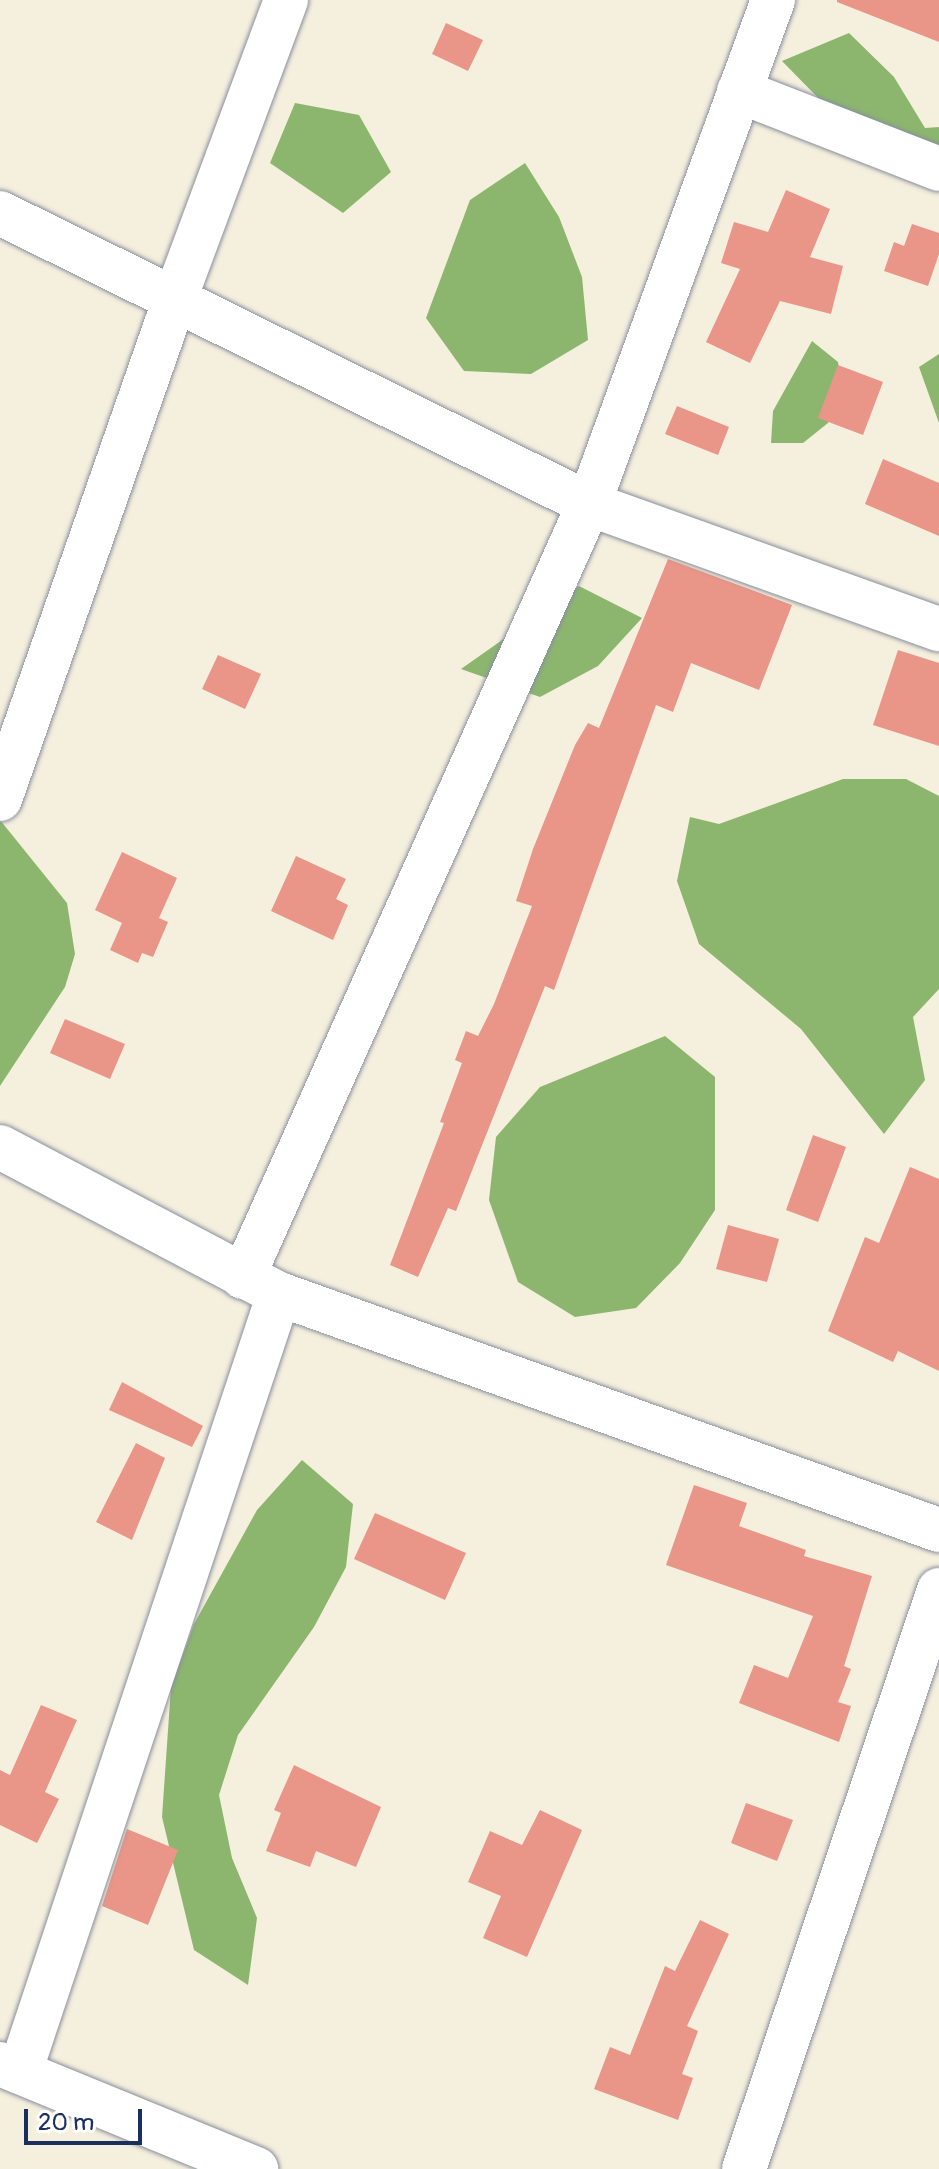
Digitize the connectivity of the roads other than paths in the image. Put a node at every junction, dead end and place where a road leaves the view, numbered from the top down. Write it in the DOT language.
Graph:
graph roads {
  1 [pos="286,0"];
  2 [pos="773,0"];
  3 [pos="739,91"];
  4 [pos="939,169"];
  5 [pos="0,213"];
  6 [pos="176,296"];
  7 [pos="589,504"];
  8 [pos="939,629"];
  9 [pos="0,799"];
  10 [pos="0,1147"];
  11 [pos="261,1286"];
  12 [pos="939,1530"];
  13 [pos="939,1590"];
  14 [pos="10,2068"];
  15 [pos="256,2169"];
  16 [pos="744,2169"];
  1 -- 6 [label="street"];
  2 -- 3 [label="street"];
  3 -- 4 [label="street"];
  3 -- 7 [label="street"];
  5 -- 6 [label="street"];
  6 -- 7 [label="street"];
  6 -- 9 [label="street"];
  7 -- 8 [label="street"];
  7 -- 11 [label="street"];
  10 -- 11 [label="street"];
  11 -- 12 [label="street"];
  11 -- 14 [label="street"];
  13 -- 16 [label="street"];
  14 -- 15 [label="street"];
}
